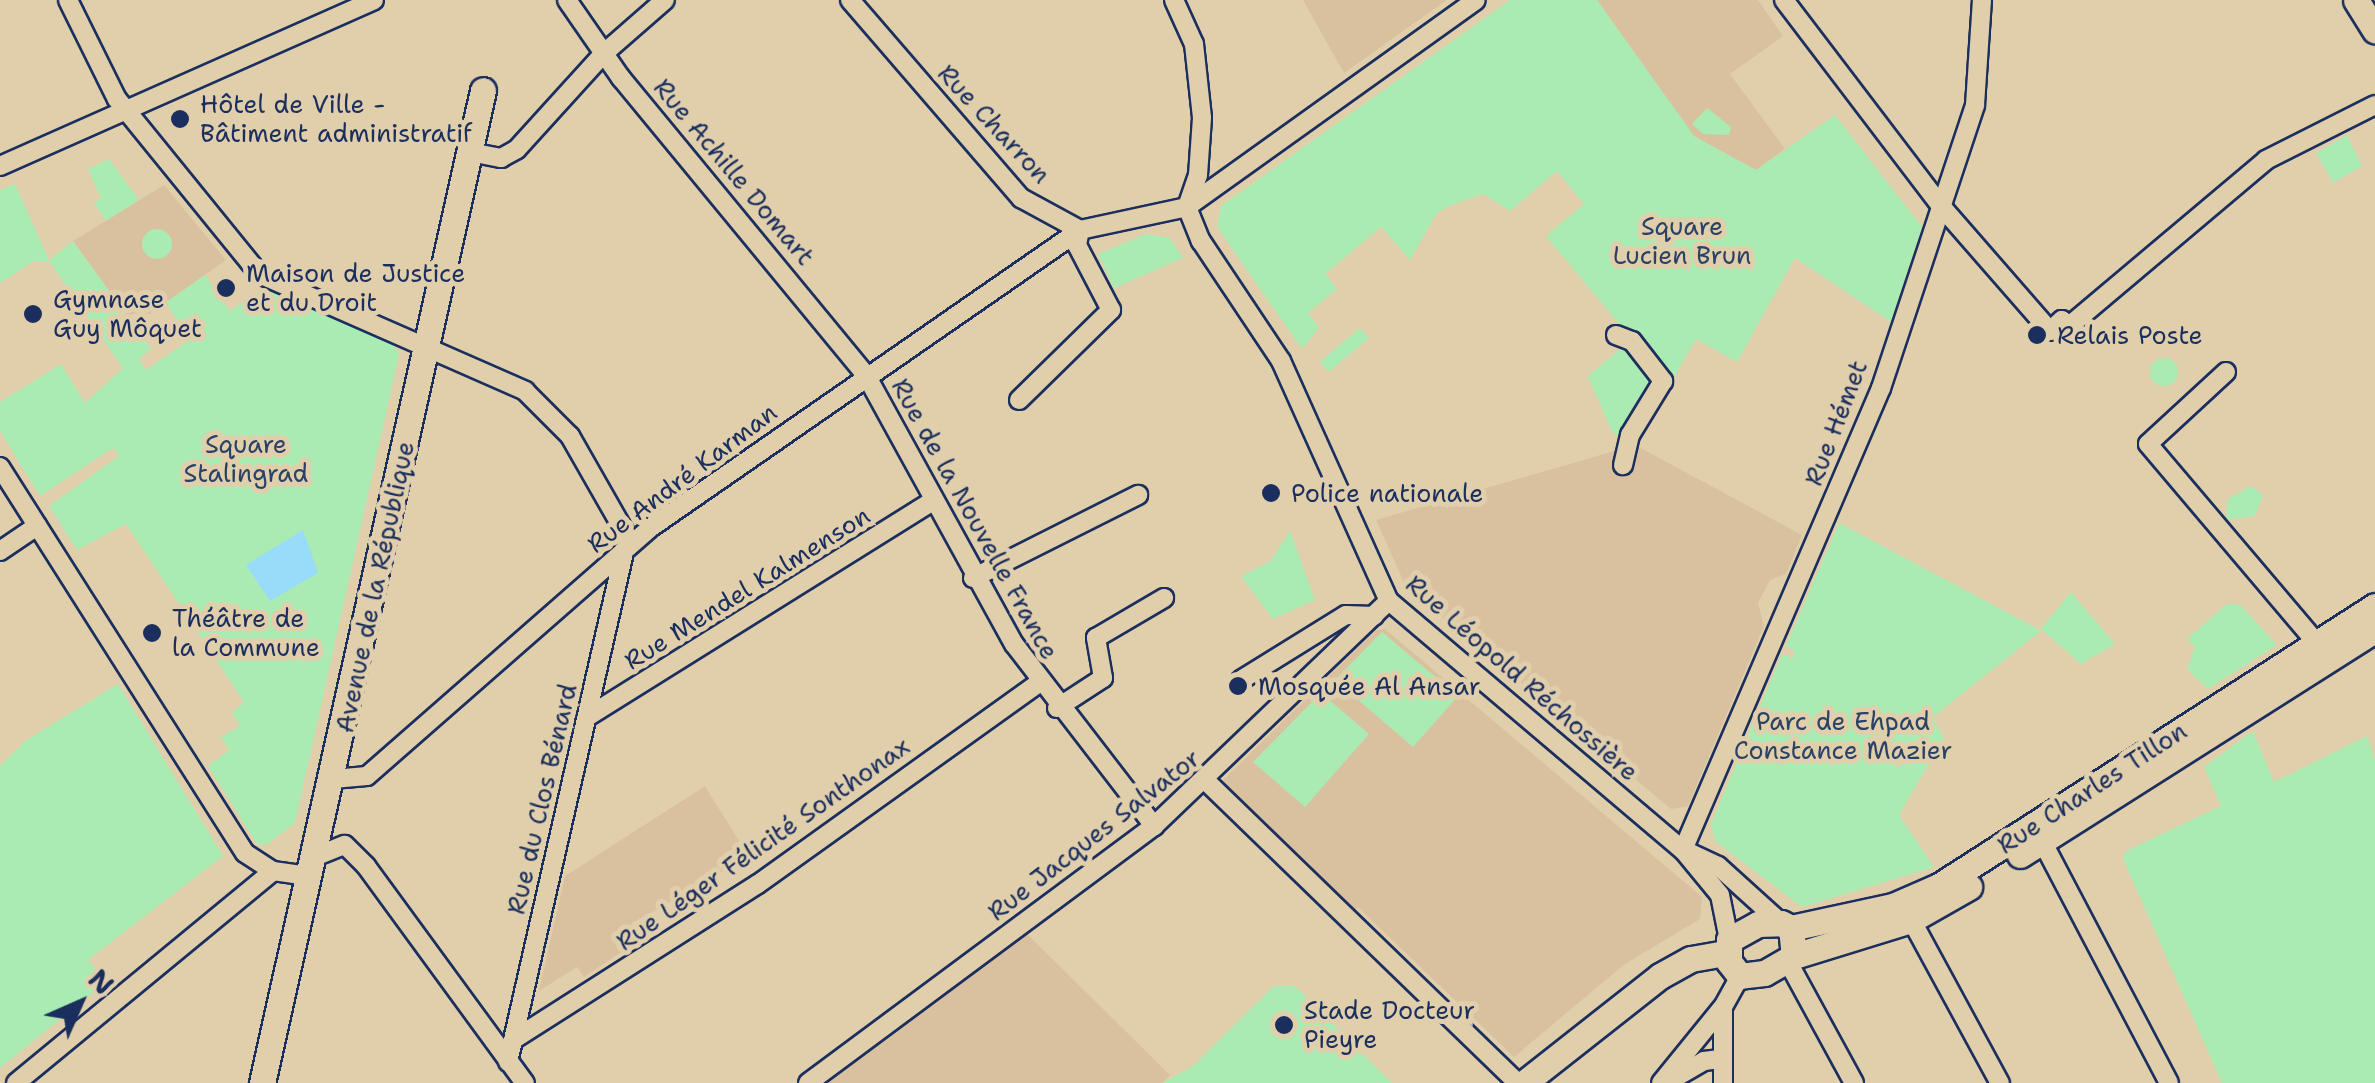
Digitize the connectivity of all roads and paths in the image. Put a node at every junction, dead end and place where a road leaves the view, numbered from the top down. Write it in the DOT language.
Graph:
graph roads {
  1 [pos="68,0"];
  2 [pos="374,0"];
  3 [pos="567,0"];
  4 [pos="664,0"];
  5 [pos="850,0"];
  6 [pos="1174,0"];
  7 [pos="1476,0"];
  8 [pos="1784,0"];
  9 [pos="1982,0"];
  10 [pos="2356,0"];
  11 [pos="2375,31"];
  12 [pos="603,54"];
  13 [pos="483,90"];
  14 [pos="2375,105"];
  15 [pos="124,109"];
  16 [pos="470,152"];
  17 [pos="0,166"];
  18 [pos="1941,206"];
  19 [pos="1187,207"];
  20 [pos="1080,230"];
  21 [pos="1616,335"];
  22 [pos="427,344"];
  23 [pos="2226,372"];
  24 [pos="866,375"];
  25 [pos="1020,400"];
  26 [pos="1623,465"];
  27 [pos="0,468"];
  28 [pos="1138,495"];
  29 [pos="934,500"];
  30 [pos="36,526"];
  31 [pos="628,546"];
  32 [pos="0,551"];
  33 [pos="973,578"];
  34 [pos="1164,598"];
  35 [pos="1389,601"];
  36 [pos="2375,606"];
  37 [pos="1374,616"];
  38 [pos="2375,630"];
  39 [pos="2317,644"];
  40 [pos="1241,680"];
  41 [pos="1039,683"];
  42 [pos="1057,708"];
  43 [pos="587,717"];
  44 [pos="333,779"];
  45 [pos="1206,781"];
  46 [pos="1154,826"];
  47 [pos="2042,841"];
  48 [pos="1683,850"];
  49 [pos="310,867"];
  50 [pos="273,871"];
  51 [pos="1907,911"];
  52 [pos="1786,926"];
  53 [pos="1728,947"];
  54 [pos="1791,959"];
  55 [pos="1740,976"];
  56 [pos="1722,1007"];
  57 [pos="513,1040"];
  58 [pos="1720,1059"];
  59 [pos="508,1062"];
  60 [pos="16,1083"];
  61 [pos="262,1083"];
  62 [pos="525,1083"];
  63 [pos="808,1083"];
  64 [pos="1521,1083"];
  65 [pos="1663,1083"];
  66 [pos="1723,1083"];
  67 [pos="1854,1083"];
  68 [pos="2000,1083"];
  69 [pos="2169,1083"];
  1 -- 15 [label="street"];
  2 -- 15 [label="street"];
  3 -- 12 [label="street, Rue Achille Domart"];
  4 -- 12 [label="street"];
  5 -- 20 [label="street, Rue Charron"];
  6 -- 19 [label="street"];
  7 -- 19 [label="street"];
  8 -- 18 [label="street"];
  9 -- 18 [label="street, Rue Hémet"];
  10 -- 11 [label="street"];
  12 -- 16 [label="street"];
  12 -- 24 [label="street, Rue Achille Domart"];
  13 -- 16 [label="street, Avenue de la République"];
  14 -- 18 [label="street"];
  15 -- 17 [label="street"];
  15 -- 22 [label="street"];
  16 -- 22 [label="street, Avenue de la République"];
  18 -- 48 [label="street, Rue Hémet"];
  19 -- 20 [label="street"];
  19 -- 35 [label="street, Rue Léopold Réchossière"];
  20 -- 24 [label="street, Rue André Karman"];
  20 -- 25 [label="street"];
  21 -- 26 [label="street"];
  22 -- 31 [label="street"];
  22 -- 44 [label="street, Avenue de la République"];
  23 -- 39 [label="street"];
  24 -- 29 [label="street, Rue de la Nouvelle France"];
  24 -- 31 [label="street, Rue André Karman"];
  27 -- 30 [label="street"];
  28 -- 33 [label="street"];
  29 -- 33 [label="street, Rue de la Nouvelle France"];
  29 -- 43 [label="street, Rue Mendel Kalmenson"];
  30 -- 32 [label="street"];
  30 -- 50 [label="street"];
  31 -- 43 [label="street, Rue du Clos Bénard"];
  31 -- 44 [label="street, Rue André Karman"];
  33 -- 41 [label="street, Rue de la Nouvelle France"];
  34 -- 42 [label="street"];
  35 -- 37 [label="street, Rue Jacques Salvator"];
  35 -- 48 [label="street, Rue Léopold Réchossière"];
  36 -- 39 [label="street, Rue Charles Tillon"];
  37 -- 40 [label="street"];
  37 -- 45 [label="street, Rue Jacques Salvator"];
  38 -- 47 [label="street, Rue Charles Tillon"];
  39 -- 51 [label="street, Rue Charles Tillon"];
  41 -- 42 [label="street, Rue de la Nouvelle France"];
  41 -- 57 [label="street, Rue Léger Félicité Sonthonax"];
  42 -- 46 [label="street, Rue de la Nouvelle France"];
  43 -- 57 [label="street, Rue du Clos Bénard"];
  44 -- 49 [label="street, Avenue de la République"];
  45 -- 46 [label="street, Rue Jacques Salvator"];
  45 -- 64 [label="street"];
  46 -- 63 [label="street, Rue Jacques Salvator"];
  47 -- 51 [label="street, Rue Charles Tillon"];
  47 -- 69 [label="street"];
  48 -- 52 [label="street, Rue Léopold Réchossière"];
  48 -- 53 [label="street, Rue Léopold Réchossière"];
  49 -- 50 [label="street"];
  49 -- 59 [label="street"];
  49 -- 61 [label="street, Avenue de la République"];
  50 -- 60 [label="street"];
  51 -- 52 [label="street, Rue Charles Tillon"];
  51 -- 54 [label="street, Rue Charles Tillon"];
  51 -- 68 [label="street"];
  52 -- 53 [label="street, Rue Charles Tillon"];
  52 -- 54 [label="street"];
  53 -- 55 [label="street"];
  53 -- 64 [label="street, Rue Charles Tillon"];
  54 -- 55 [label="street, Rue Charles Tillon"];
  54 -- 67 [label="street"];
  55 -- 56 [label="street"];
  56 -- 58 [label="street"];
  56 -- 65 [label="street"];
  57 -- 59 [label="street, Rue du Clos Bénard"];
  58 -- 65 [label="street"];
  58 -- 66 [label="street"];
  59 -- 62 [label="street"];
}
